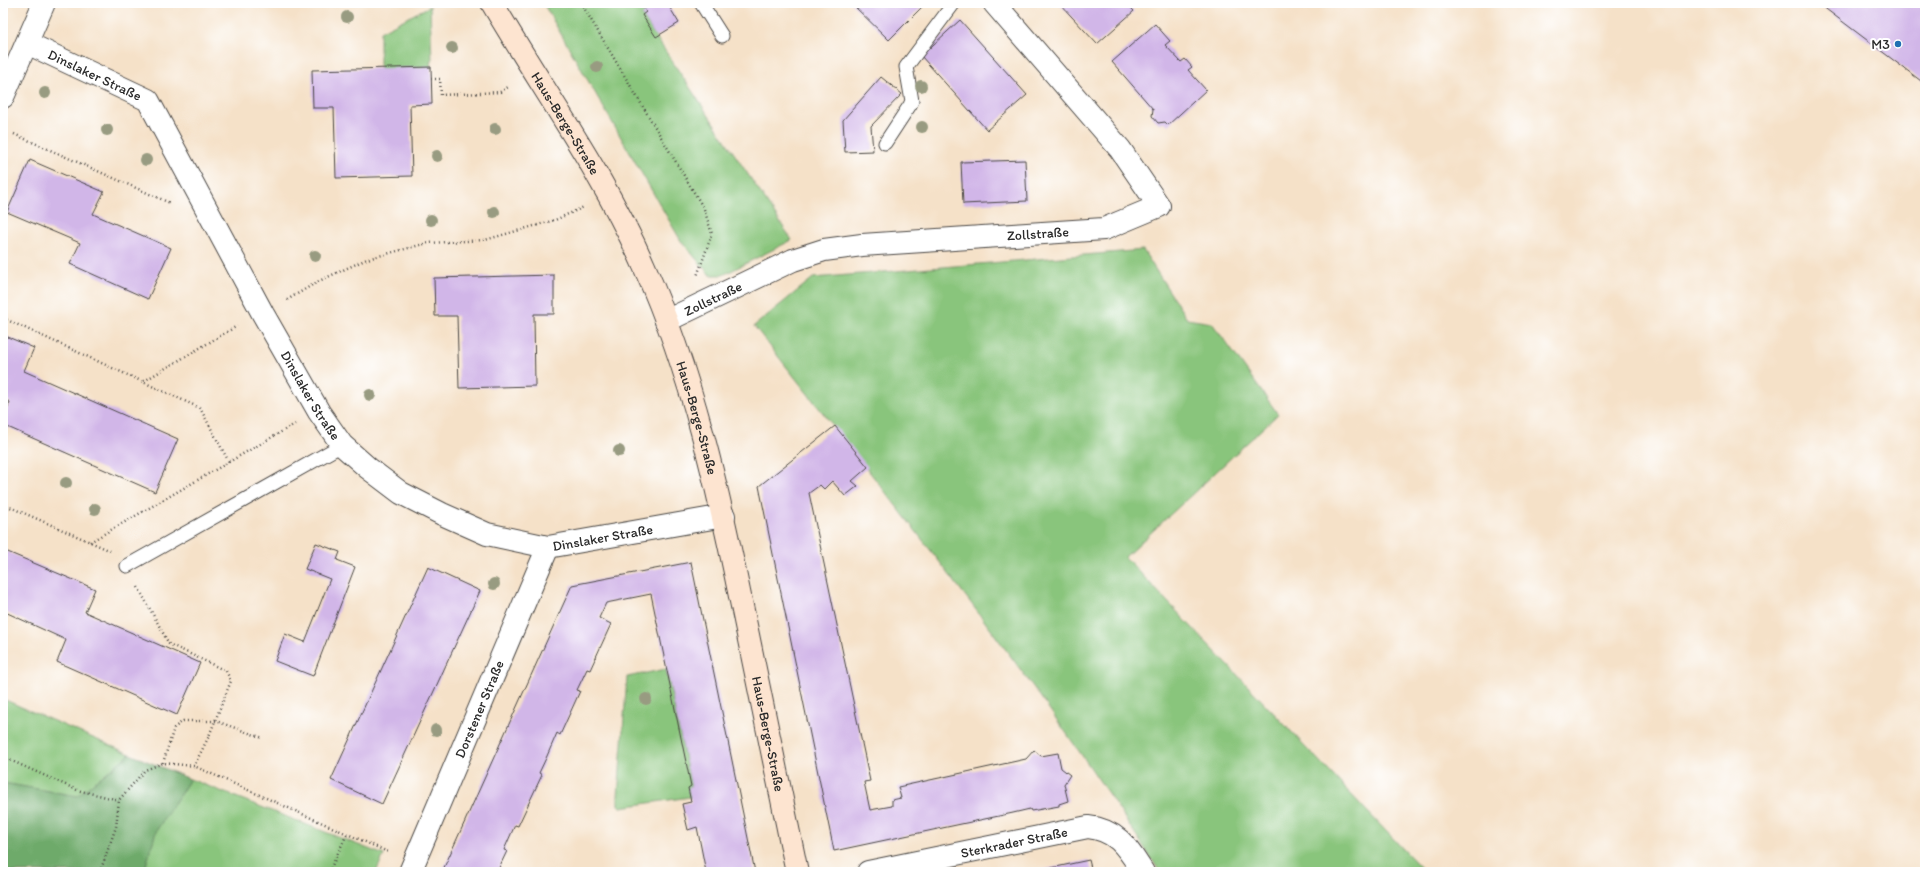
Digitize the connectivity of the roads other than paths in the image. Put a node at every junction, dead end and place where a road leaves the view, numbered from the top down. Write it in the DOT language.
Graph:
graph roads {
  1 [pos="44,3"];
  2 [pos="492,3"];
  3 [pos="701,3"];
  4 [pos="954,3"];
  5 [pos="994,3"];
  6 [pos="722,36"];
  7 [pos="27,43"];
  8 [pos="3,97"];
  9 [pos="885,143"];
  10 [pos="666,321"];
  11 [pos="342,446"];
  12 [pos="724,516"];
  13 [pos="548,547"];
  14 [pos="126,566"];
  15 [pos="412,868"];
  16 [pos="797,872"];
  17 [pos="868,872"];
  18 [pos="1143,872"];
  1 -- 7 [label="street"];
  2 -- 10 [label="main road, Haus-Berge-Straße"];
  3 -- 6 [label="lane"];
  4 -- 9 [label="lane"];
  5 -- 10 [label="street, Zollstraße"];
  7 -- 8 [label="street"];
  7 -- 11 [label="street, Dinslaker Straße"];
  10 -- 12 [label="main road, Haus-Berge-Straße"];
  11 -- 13 [label="street, Dinslaker Straße"];
  11 -- 14 [label="lane"];
  12 -- 13 [label="street, Dinslaker Straße"];
  12 -- 16 [label="main road, Haus-Berge-Straße"];
  13 -- 15 [label="street, Dorstener Straße"];
  17 -- 18 [label="street, Sterkrader Straße"];
}
